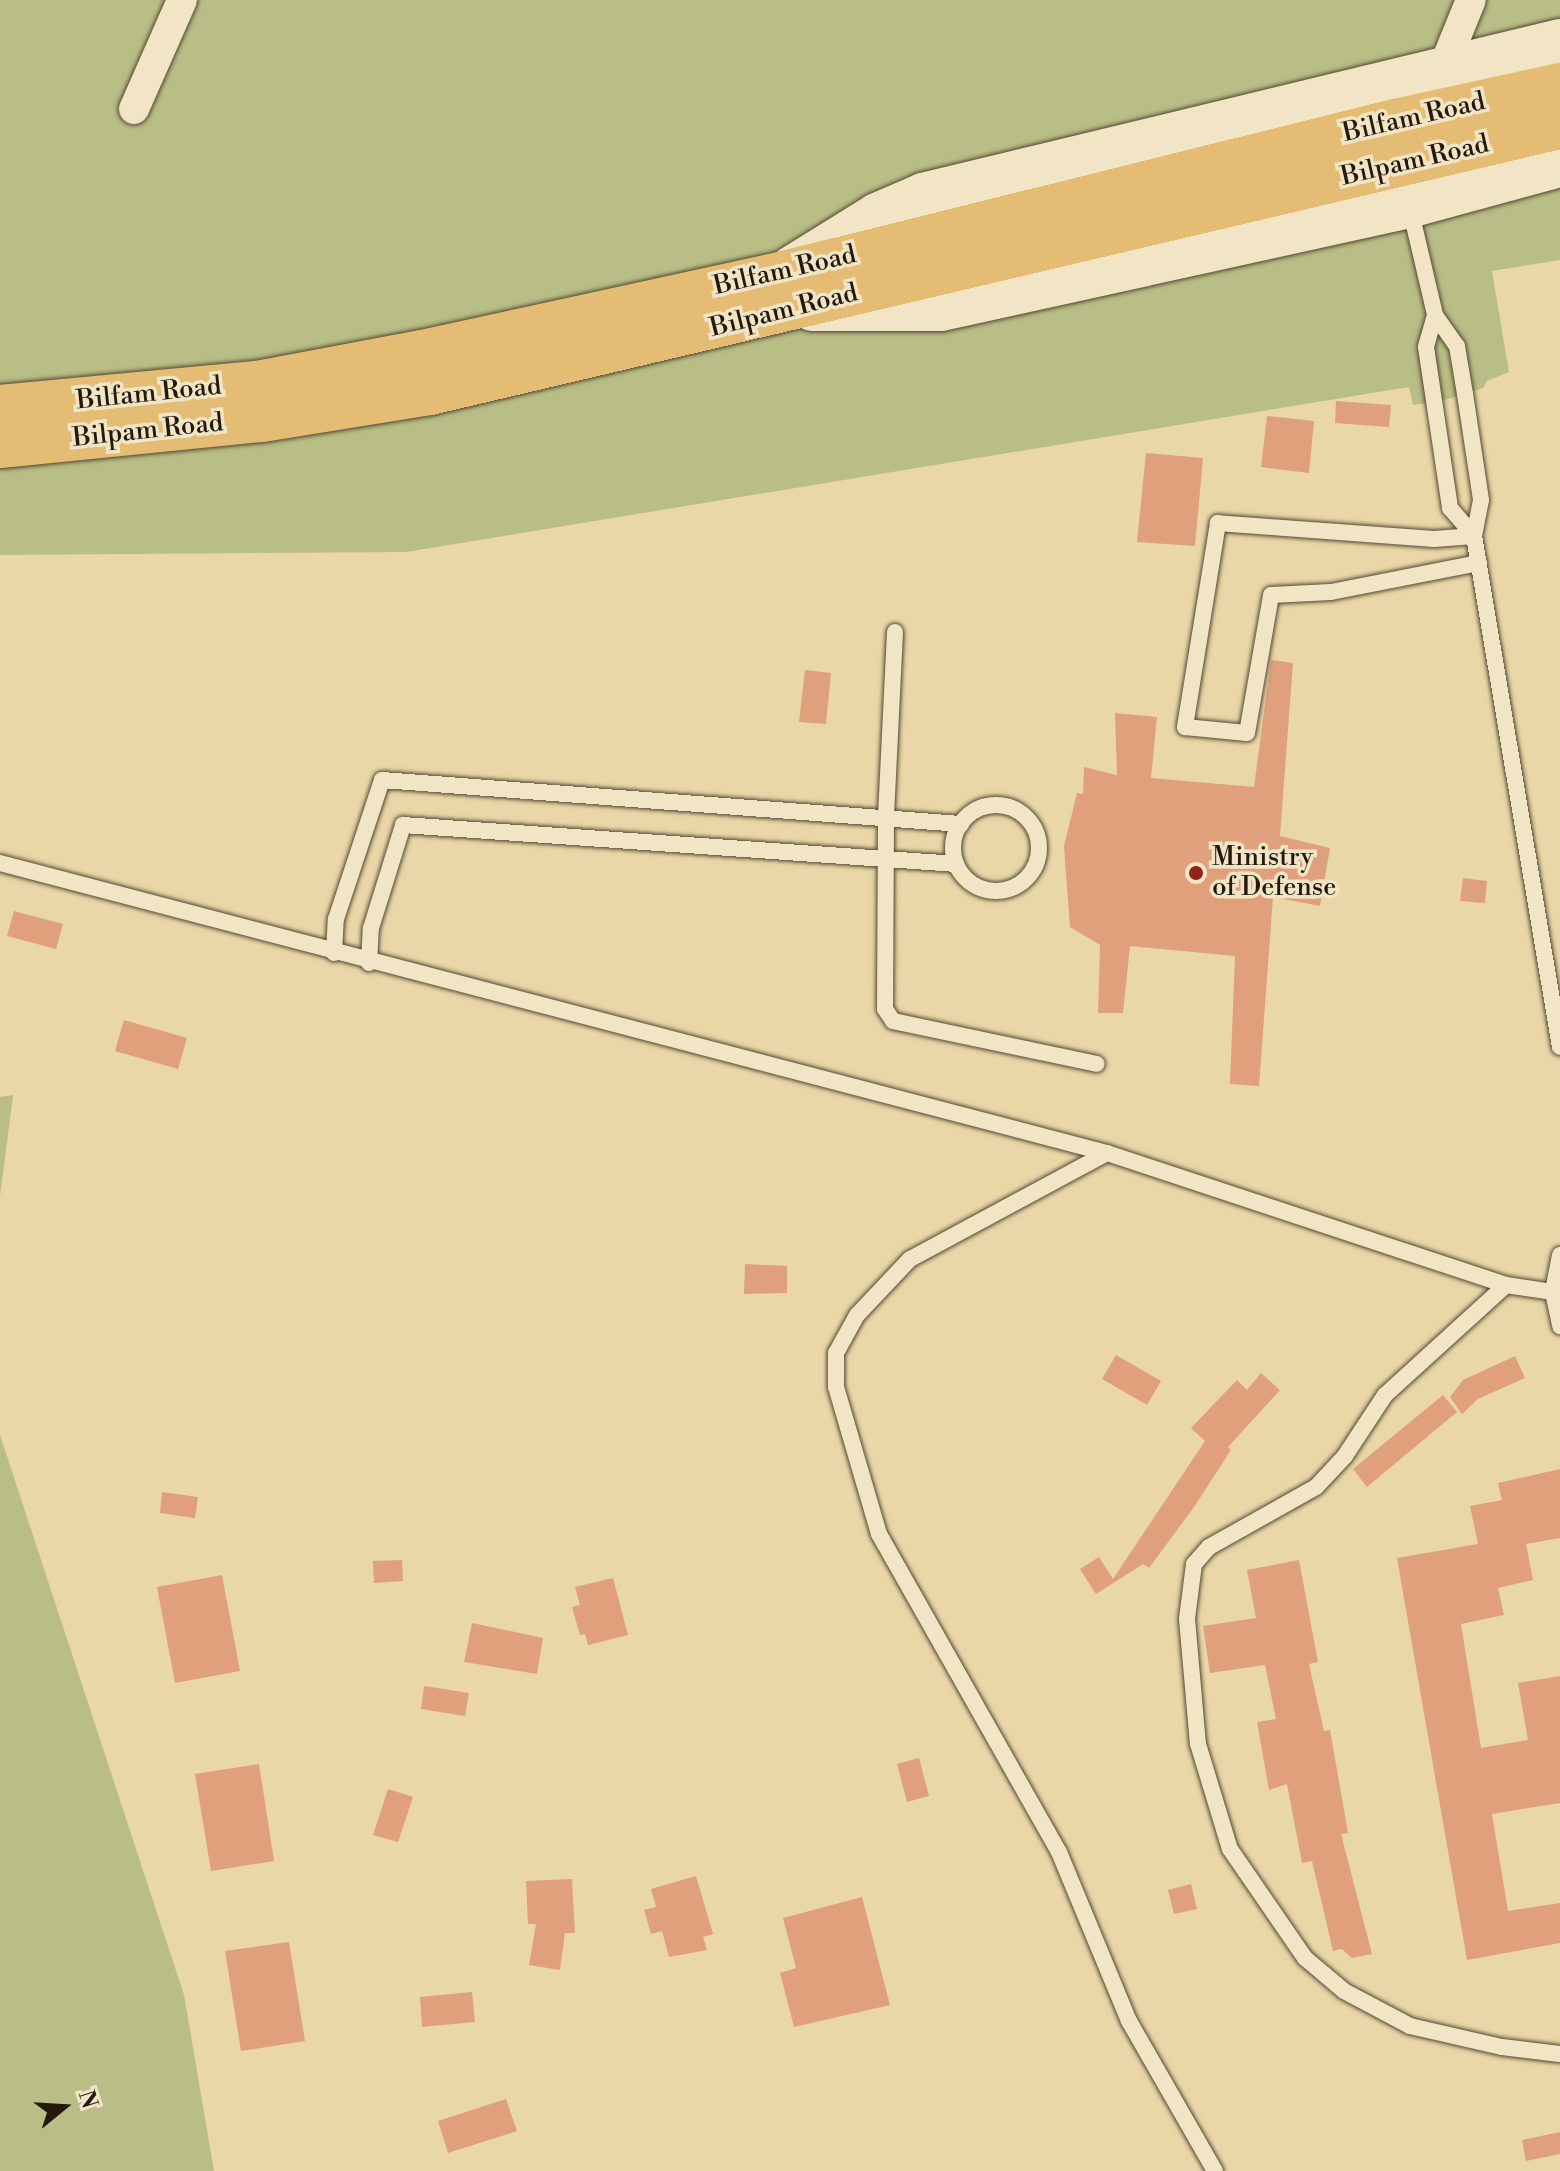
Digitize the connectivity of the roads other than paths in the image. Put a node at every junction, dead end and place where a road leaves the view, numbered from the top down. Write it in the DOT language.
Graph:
graph roads {
  1 [pos="182,0"];
  2 [pos="1471,0"];
  3 [pos="1560,41"];
  4 [pos="1444,66"];
  5 [pos="1388,78"];
  6 [pos="1560,85"];
  7 [pos="134,109"];
  8 [pos="1560,127"];
  9 [pos="1402,163"];
  10 [pos="1560,165"];
  11 [pos="789,290"];
  12 [pos="1435,315"];
  13 [pos="0,407"];
  14 [pos="0,446"];
  15 [pos="1474,536"];
  16 [pos="1479,563"];
  17 [pos="895,632"];
  18 [pos="886,818"];
  19 [pos="961,824"];
  20 [pos="885,860"];
  21 [pos="0,863"];
  22 [pos="956,864"];
  23 [pos="334,953"];
  24 [pos="369,963"];
  25 [pos="1560,1047"];
  26 [pos="1097,1064"];
  27 [pos="1107,1153"];
  28 [pos="1560,1255"];
  29 [pos="1506,1285"];
  30 [pos="1553,1292"];
  31 [pos="1560,1326"];
  32 [pos="1560,2054"];
  33 [pos="1215,2171"];
  1 -- 7 [label="street"];
  2 -- 4 [label="street"];
  3 -- 4 [label="street"];
  4 -- 5 [label="street"];
  5 -- 9 [label="lane"];
  5 -- 11 [label="street"];
  6 -- 9 [label="main road, Bilfam Road"];
  8 -- 9 [label="main road, Bilpam Road"];
  9 -- 10 [label="street"];
  9 -- 11 [label="main road, Bilpam Road"];
  9 -- 12 [label="lane"];
  11 -- 13 [label="main road, Bilfam Road"];
  11 -- 14 [label="main road, Bilpam Road"];
  12 -- 15 [label="lane"];
  12 -- 15 [label="lane"];
  15 -- 16 [label="lane"];
  15 -- 16 [label="lane"];
  16 -- 25 [label="lane"];
  17 -- 18 [label="lane"];
  18 -- 19 [label="lane"];
  18 -- 20 [label="lane"];
  18 -- 23 [label="lane"];
  19 -- 22 [label="lane"];
  19 -- 22 [label="lane"];
  20 -- 22 [label="lane"];
  20 -- 24 [label="lane"];
  20 -- 26 [label="lane"];
  21 -- 23 [label="lane"];
  23 -- 24 [label="lane"];
  24 -- 27 [label="lane"];
  27 -- 29 [label="lane"];
  27 -- 33 [label="lane"];
  28 -- 30 [label="lane"];
  29 -- 30 [label="lane"];
  29 -- 32 [label="lane"];
  30 -- 31 [label="lane"];
}
